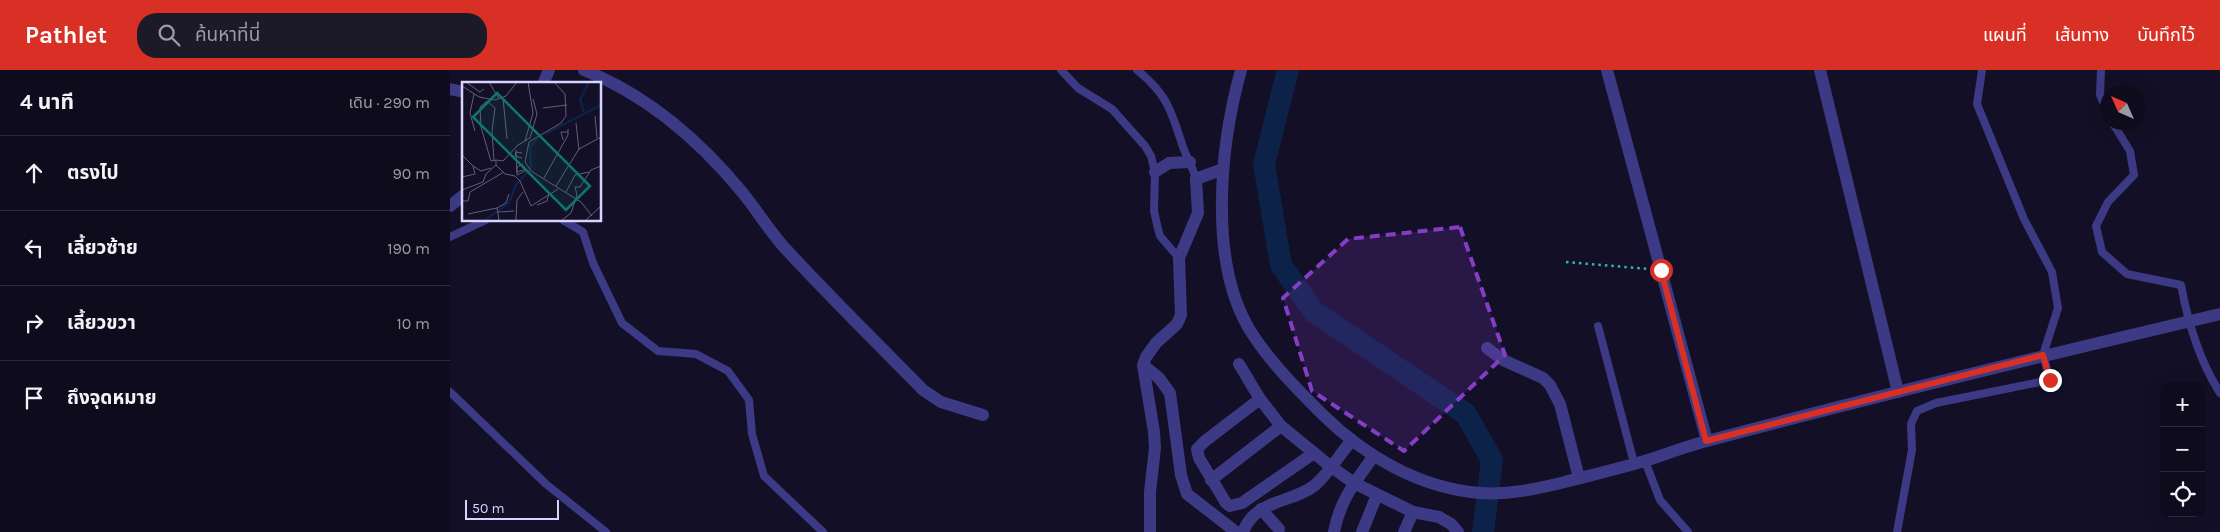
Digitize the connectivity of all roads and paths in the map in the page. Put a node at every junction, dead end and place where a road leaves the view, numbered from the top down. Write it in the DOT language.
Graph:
graph roads {
  1 [pos="549,70"];
  2 [pos="584,70"];
  3 [pos="1061,70"];
  4 [pos="1137,70"];
  5 [pos="1241,70"];
  6 [pos="1607,70"];
  7 [pos="1820,70"];
  8 [pos="1982,70"];
  9 [pos="2101,70"];
  10 [pos="544,82"];
  11 [pos="2100,85"];
  12 [pos="2117,130"];
  13 [pos="1190,162"];
  14 [pos="1223,169"];
  15 [pos="1155,172"];
  16 [pos="1196,179"];
  17 [pos="462,197"];
  18 [pos="450,206"];
  19 [pos="484,221"];
  20 [pos="565,221"];
  21 [pos="450,237"];
  22 [pos="1178,258"];
  23 [pos="1566,262"];
  24 [pos="1661,270"];
  25 [pos="2220,314"];
  26 [pos="2188,322"];
  27 [pos="1598,326"];
  28 [pos="1486,348"];
  29 [pos="2043,355"];
  30 [pos="1239,364"];
  31 [pos="1143,365"];
  32 [pos="450,392"];
  33 [pos="1898,392"];
  34 [pos="2220,393"];
  35 [pos="1260,399"];
  36 [pos="983,415"];
  37 [pos="1281,426"];
  38 [pos="1352,440"];
  39 [pos="1706,441"];
  40 [pos="1314,453"];
  41 [pos="1373,457"];
  42 [pos="1640,462"];
  43 [pos="1330,466"];
  44 [pos="1579,478"];
  45 [pos="1211,480"];
  46 [pos="1354,483"];
  47 [pos="1377,495"];
  48 [pos="1261,509"];
  49 [pos="1413,512"];
  50 [pos="1442,526"];
  51 [pos="1279,529"];
  52 [pos="1899,530"];
  53 [pos="606,532"];
  54 [pos="823,532"];
  55 [pos="1150,532"];
  56 [pos="1236,532"];
  57 [pos="1243,532"];
  58 [pos="1334,532"];
  59 [pos="1362,532"];
  60 [pos="1404,532"];
  61 [pos="1458,532"];
  62 [pos="1688,532"];
  1 -- 10 [label="street"];
  2 -- 36 [label="street"];
  3 -- 15 [label="lane"];
  4 -- 13 [label="lane"];
  5 -- 14 [label="street"];
  6 -- 24 [label="street"];
  7 -- 33 [label="street"];
  8 -- 29 [label="lane"];
  9 -- 11 [label="lane"];
  12 -- 26 [label="lane"];
  13 -- 15 [label="street"];
  13 -- 16 [label="lane"];
  14 -- 16 [label="street"];
  14 -- 38 [label="street"];
  15 -- 22 [label="lane"];
  16 -- 22 [label="street"];
  17 -- 18 [label="street"];
  19 -- 21 [label="lane"];
  20 -- 54 [label="lane"];
  22 -- 31 [label="street"];
  23 -- 24 [label="path"];
  24 -- 39 [label="street"];
  25 -- 26 [label="street"];
  26 -- 29 [label="street"];
  26 -- 34 [label="lane"];
  27 -- 42 [label="lane"];
  28 -- 44 [label="street"];
  29 -- 33 [label="street"];
  29 -- 52 [label="lane"];
  30 -- 35 [label="street"];
  31 -- 55 [label="street"];
  31 -- 56 [label="street"];
  32 -- 53 [label="lane"];
  33 -- 39 [label="street"];
  35 -- 37 [label="street"];
  35 -- 45 [label="street"];
  37 -- 40 [label="street"];
  37 -- 45 [label="street"];
  38 -- 41 [label="street"];
  38 -- 43 [label="street"];
  39 -- 42 [label="street"];
  40 -- 43 [label="street"];
  40 -- 45 [label="street"];
  41 -- 44 [label="street"];
  41 -- 46 [label="street"];
  42 -- 44 [label="street"];
  42 -- 62 [label="lane"];
  43 -- 46 [label="street"];
  43 -- 48 [label="street"];
  46 -- 47 [label="street"];
  46 -- 58 [label="street"];
  47 -- 49 [label="street"];
  47 -- 59 [label="street"];
  48 -- 51 [label="street"];
  48 -- 57 [label="street"];
  49 -- 50 [label="street"];
  49 -- 60 [label="street"];
  50 -- 61 [label="street"];
}
